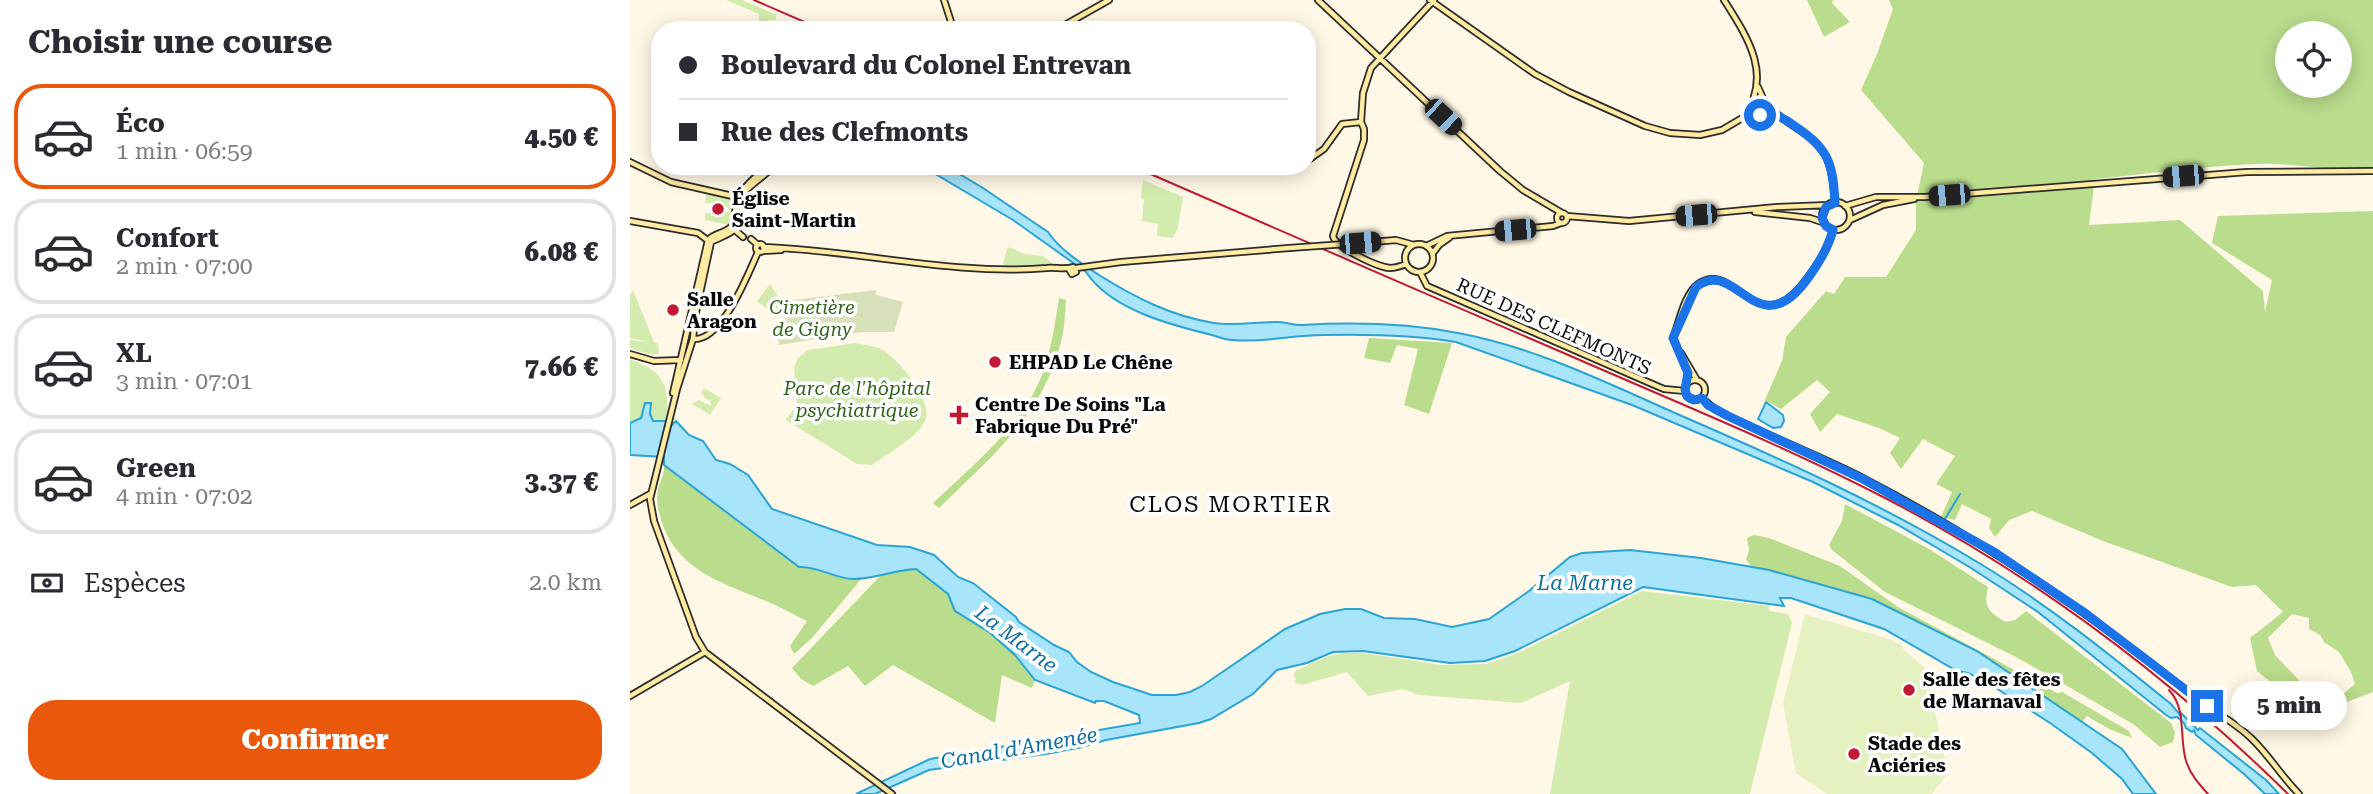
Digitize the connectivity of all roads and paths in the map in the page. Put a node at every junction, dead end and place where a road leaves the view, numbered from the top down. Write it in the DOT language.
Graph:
graph roads {
  1 [pos="944,0"];
  2 [pos="1109,0"];
  3 [pos="1318,0"];
  4 [pos="1724,0"];
  5 [pos="1432,1"];
  6 [pos="951,21"];
  7 [pos="1072,21"];
  8 [pos="1379,58"];
  9 [pos="1758,87"];
  10 [pos="1765,103"];
  11 [pos="1752,105"];
  12 [pos="1759,114"];
  13 [pos="1777,115"];
  14 [pos="1744,117"];
  15 [pos="1361,122"];
  16 [pos="1316,155"];
  17 [pos="630,162"];
  18 [pos="2373,171"];
  19 [pos="651,173"];
  20 [pos="655,175"];
  21 [pos="758,175"];
  22 [pos="764,175"];
  23 [pos="744,187"];
  24 [pos="725,193"];
  25 [pos="737,197"];
  26 [pos="1925,197"];
  27 [pos="1835,203"];
  28 [pos="1828,205"];
  29 [pos="740,206"];
  30 [pos="1845,206"];
  31 [pos="1747,211"];
  32 [pos="1562,218"];
  33 [pos="735,219"];
  34 [pos="630,221"];
  35 [pos="1849,221"];
  36 [pos="1824,223"];
  37 [pos="736,229"];
  38 [pos="1833,230"];
  39 [pos="1452,235"];
  40 [pos="744,236"];
  41 [pos="750,240"];
  42 [pos="1392,240"];
  43 [pos="710,241"];
  44 [pos="1415,245"];
  45 [pos="1426,246"];
  46 [pos="760,248"];
  47 [pos="1407,251"];
  48 [pos="1433,255"];
  49 [pos="1406,264"];
  50 [pos="1420,272"];
  51 [pos="689,339"];
  52 [pos="1680,352"];
  53 [pos="630,354"];
  54 [pos="683,360"];
  55 [pos="1697,380"];
  56 [pos="1688,383"];
  57 [pos="1685,391"];
  58 [pos="1702,398"];
  59 [pos="651,493"];
  60 [pos="630,505"];
  61 [pos="705,652"];
  62 [pos="630,696"];
  63 [pos="890,793"];
  64 [pos="2299,794"];
  1 -- 6 [label="main road"];
  2 -- 7 [label="main road"];
  3 -- 8 [label="main road"];
  4 -- 9 [label="main road"];
  5 -- 8 [label="main road"];
  5 -- 14 [label="main road"];
  8 -- 15 [label="main road"];
  8 -- 32 [label="main road"];
  9 -- 10 [label="main road"];
  9 -- 11 [label="main road"];
  10 -- 11 [label="main road"];
  10 -- 12 [label="main road"];
  10 -- 13 [label="main road"];
  11 -- 12 [label="main road"];
  11 -- 14 [label="main road"];
  12 -- 13 [label="main road"];
  12 -- 14 [label="main road"];
  13 -- 27 [label="main road"];
  15 -- 16 [label="main road"];
  15 -- 49 [label="main road"];
  17 -- 19 [label="main road"];
  18 -- 26 [label="main road"];
  20 -- 24 [label="main road"];
  21 -- 23 [label="main road"];
  22 -- 29 [label="main road"];
  23 -- 24 [label="main road"];
  23 -- 25 [label="main road"];
  24 -- 25 [label="main road"];
  25 -- 29 [label="main road"];
  25 -- 33 [label="main road"];
  26 -- 30 [label="main road"];
  26 -- 35 [label="main road"];
  27 -- 28 [label="main road"];
  27 -- 30 [label="main road"];
  28 -- 31 [label="main road"];
  28 -- 36 [label="main road"];
  29 -- 37 [label="main road"];
  30 -- 35 [label="main road"];
  31 -- 32 [label="main road"];
  31 -- 36 [label="main road"];
  32 -- 39 [label="main road"];
  33 -- 37 [label="main road"];
  33 -- 43 [label="main road"];
  34 -- 43 [label="main road"];
  35 -- 38 [label="main road"];
  36 -- 38 [label="main road"];
  37 -- 40 [label="main road"];
  37 -- 43 [label="main road"];
  38 -- 52 [label="main road"];
  39 -- 45 [label="main road"];
  39 -- 48 [label="main road"];
  41 -- 46 [label="main road"];
  42 -- 44 [label="main road"];
  42 -- 46 [label="main road, bridge"];
  42 -- 47 [label="main road"];
  43 -- 51 [label="main road"];
  44 -- 45 [label="main road"];
  44 -- 47 [label="main road"];
  45 -- 48 [label="main road"];
  46 -- 51 [label="main road"];
  47 -- 49 [label="main road"];
  48 -- 50 [label="main road"];
  49 -- 50 [label="main road"];
  50 -- 57 [label="main road, RUE DES CLEFMONTS"];
  51 -- 54 [label="main road"];
  52 -- 55 [label="main road"];
  52 -- 56 [label="main road"];
  53 -- 54 [label="main road"];
  54 -- 59 [label="main road"];
  55 -- 56 [label="main road"];
  55 -- 58 [label="main road"];
  56 -- 57 [label="main road"];
  57 -- 58 [label="main road"];
  58 -- 64 [label="main road"];
  59 -- 60 [label="main road"];
  59 -- 61 [label="main road"];
  61 -- 62 [label="main road"];
  61 -- 63 [label="main road"];
}
